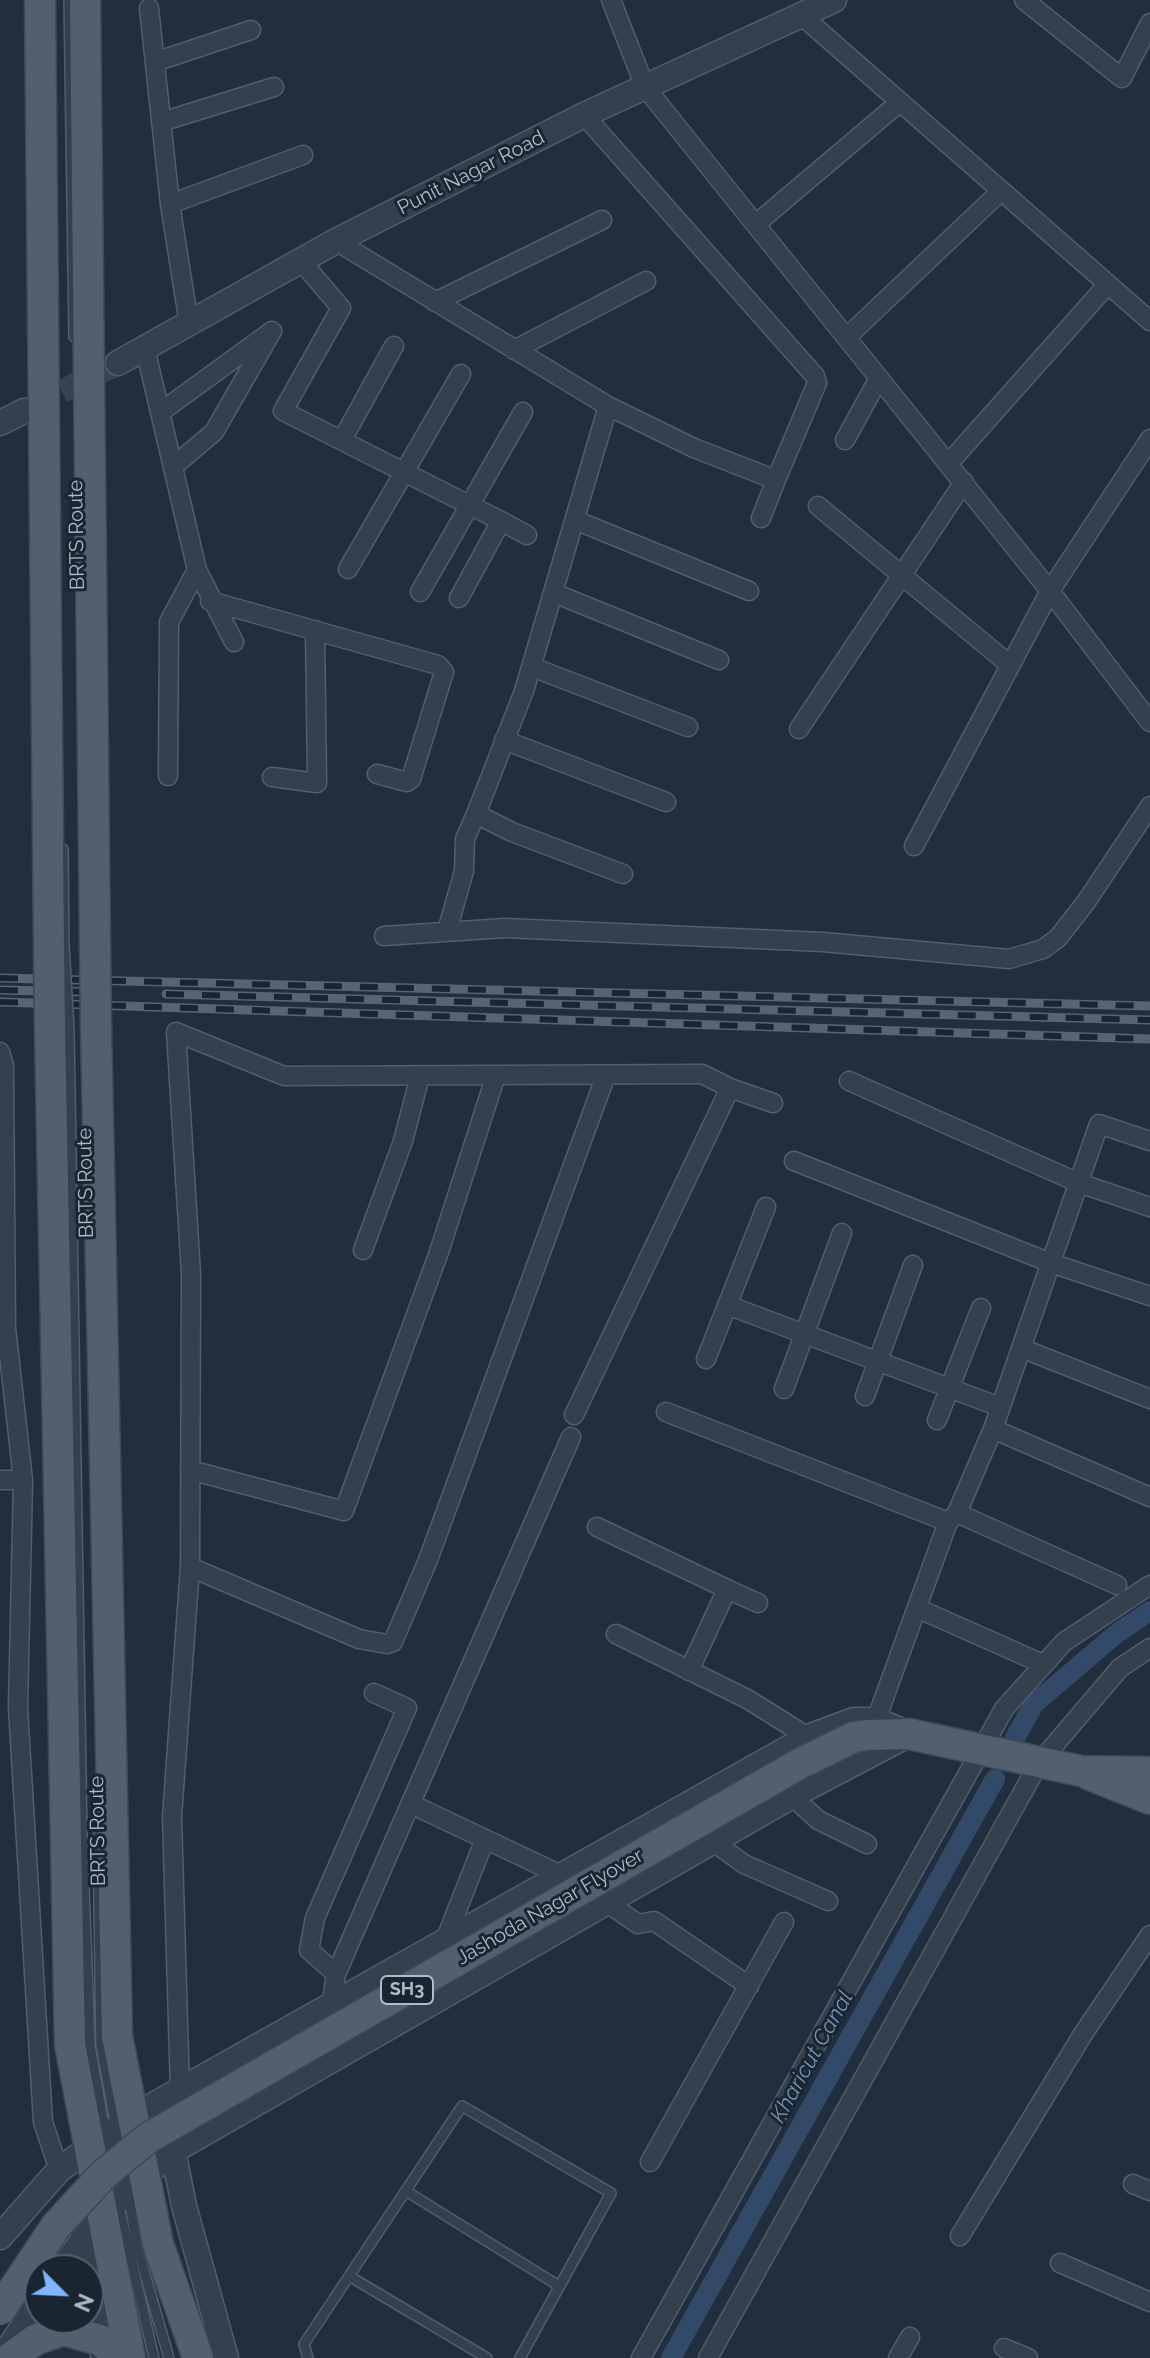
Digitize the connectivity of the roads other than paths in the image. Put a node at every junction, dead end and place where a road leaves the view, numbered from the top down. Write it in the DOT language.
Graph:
graph roads {
  1 [pos="40,0"];
  2 [pos="69,0"];
  3 [pos="85,0"];
  4 [pos="611,0"];
  5 [pos="834,0"];
  6 [pos="1024,0"];
  7 [pos="149,8"];
  8 [pos="801,15"];
  9 [pos="1150,23"];
  10 [pos="251,30"];
  11 [pos="155,62"];
  12 [pos="274,87"];
  13 [pos="645,87"];
  14 [pos="53,89"];
  15 [pos="900,102"];
  16 [pos="584,115"];
  17 [pos="161,122"];
  18 [pos="303,155"];
  19 [pos="1001,191"];
  20 [pos="170,204"];
  21 [pos="602,220"];
  22 [pos="756,224"];
  23 [pos="54,228"];
  24 [pos="336,241"];
  25 [pos="301,261"];
  26 [pos="646,281"];
  27 [pos="1108,284"];
  28 [pos="435,302"];
  29 [pos="1150,321"];
  30 [pos="189,324"];
  31 [pos="847,337"];
  32 [pos="394,346"];
  33 [pos="145,348"];
  34 [pos="514,350"];
  35 [pos="74,352"];
  36 [pos="118,363"];
  37 [pos="461,374"];
  38 [pos="879,378"];
  39 [pos="608,406"];
  40 [pos="24,411"];
  41 [pos="162,411"];
  42 [pos="523,412"];
  43 [pos="0,423"];
  44 [pos="1150,439"];
  45 [pos="342,440"];
  46 [pos="845,440"];
  47 [pos="949,463"];
  48 [pos="175,465"];
  49 [pos="404,472"];
  50 [pos="776,480"];
  51 [pos="964,482"];
  52 [pos="470,505"];
  53 [pos="818,506"];
  54 [pos="761,518"];
  55 [pos="575,520"];
  56 [pos="501,521"];
  57 [pos="527,535"];
  58 [pos="348,569"];
  59 [pos="197,570"];
  60 [pos="903,577"];
  61 [pos="749,591"];
  62 [pos="1050,591"];
  63 [pos="420,592"];
  64 [pos="554,593"];
  65 [pos="459,598"];
  66 [pos="210,601"];
  67 [pos="315,630"];
  68 [pos="234,642"];
  69 [pos="719,660"];
  70 [pos="1010,665"];
  71 [pos="532,667"];
  72 [pos="1150,722"];
  73 [pos="688,727"];
  74 [pos="799,729"];
  75 [pos="504,740"];
  76 [pos="377,774"];
  77 [pos="168,776"];
  78 [pos="272,777"];
  79 [pos="666,802"];
  80 [pos="1150,806"];
  81 [pos="476,814"];
  82 [pos="63,834"];
  83 [pos="914,846"];
  84 [pos="623,874"];
  85 [pos="447,931"];
  86 [pos="384,936"];
  87 [pos="56,945"];
  88 [pos="72,1029"];
  89 [pos="0,1052"];
  90 [pos="496,1075"];
  91 [pos="606,1075"];
  92 [pos="420,1076"];
  93 [pos="849,1081"];
  94 [pos="730,1088"];
  95 [pos="773,1103"];
  96 [pos="1150,1141"];
  97 [pos="794,1161"];
  98 [pos="1079,1183"];
  99 [pos="766,1207"];
  100 [pos="1150,1207"];
  101 [pos="842,1233"];
  102 [pos="363,1250"];
  103 [pos="1051,1263"];
  104 [pos="913,1265"];
  105 [pos="2,1290"];
  106 [pos="1150,1296"];
  107 [pos="727,1305"];
  108 [pos="981,1308"];
  109 [pos="805,1335"];
  110 [pos="1021,1348"];
  111 [pos="706,1359"];
  112 [pos="877,1362"];
  113 [pos="784,1389"];
  114 [pos="950,1389"];
  115 [pos="865,1396"];
  116 [pos="1150,1399"];
  117 [pos="1000,1407"];
  118 [pos="666,1412"];
  119 [pos="574,1415"];
  120 [pos="937,1420"];
  121 [pos="993,1429"];
  122 [pos="571,1437"];
  123 [pos="190,1470"];
  124 [pos="0,1480"];
  125 [pos="23,1480"];
  126 [pos="1150,1497"];
  127 [pos="953,1518"];
  128 [pos="597,1527"];
  129 [pos="190,1567"];
  130 [pos="1117,1585"];
  131 [pos="1150,1585"];
  132 [pos="727,1589"];
  133 [pos="758,1603"];
  134 [pos="919,1609"];
  135 [pos="616,1634"];
  136 [pos="1150,1648"];
  137 [pos="1043,1664"];
  138 [pos="689,1671"];
  139 [pos="374,1693"];
  140 [pos="9,1705"];
  141 [pos="871,1727"];
  142 [pos="909,1734"];
  143 [pos="808,1737"];
  144 [pos="979,1750"];
  145 [pos="1039,1763"];
  146 [pos="1081,1771"];
  147 [pos="1150,1772"];
  148 [pos="792,1796"];
  149 [pos="1150,1799"];
  150 [pos="411,1804"];
  151 [pos="98,1831"];
  152 [pos="485,1839"];
  153 [pos="712,1841"];
  154 [pos="867,1844"];
  155 [pos="563,1876"];
  156 [pos="828,1901"];
  157 [pos="606,1902"];
  158 [pos="784,1922"];
  159 [pos="1150,1935"];
  160 [pos="444,1943"];
  161 [pos="336,1974"];
  162 [pos="749,1986"];
  163 [pos="331,2007"];
  164 [pos="180,2092"];
  165 [pos="110,2139"];
  166 [pos="173,2151"];
  167 [pos="650,2162"];
  168 [pos="59,2170"];
  169 [pos="406,2191"];
  170 [pos="115,2202"];
  171 [pos="960,2236"];
  172 [pos="0,2237"];
  173 [pos="74,2254"];
  174 [pos="1060,2263"];
  175 [pos="349,2276"];
  176 [pos="559,2286"];
  177 [pos="1150,2302"];
  178 [pos="0,2310"];
  179 [pos="24,2325"];
  180 [pos="910,2337"];
  181 [pos="1004,2348"];
  182 [pos="108,2352"];
  183 [pos="2,2358"];
  184 [pos="10,2358"];
  185 [pos="130,2358"];
  186 [pos="154,2358"];
  187 [pos="169,2358"];
  188 [pos="198,2358"];
  189 [pos="226,2358"];
  190 [pos="308,2358"];
  191 [pos="487,2358"];
  192 [pos="520,2358"];
  193 [pos="641,2358"];
  194 [pos="708,2358"];
  195 [pos="898,2358"];
  196 [pos="1028,2358"];
  1 -- 87 [label="main road"];
  2 -- 35 [label="lane"];
  3 -- 88 [label="main road, bridge"];
  4 -- 13 [label="street"];
  5 -- 8 [label="street, Punit Nagar Road"];
  6 -- 9 [label="street"];
  7 -- 11 [label="street"];
  8 -- 13 [label="street, Punit Nagar Road"];
  8 -- 15 [label="street"];
  10 -- 11 [label="street"];
  11 -- 17 [label="street"];
  12 -- 17 [label="street"];
  13 -- 16 [label="street, Punit Nagar Road"];
  13 -- 22 [label="street"];
  14 -- 23 [label="lane"];
  15 -- 19 [label="street"];
  15 -- 22 [label="street"];
  16 -- 24 [label="street, Punit Nagar Road"];
  16 -- 50 [label="street"];
  17 -- 20 [label="street"];
  18 -- 20 [label="street"];
  19 -- 27 [label="street"];
  19 -- 31 [label="street"];
  20 -- 30 [label="street"];
  21 -- 28 [label="street"];
  22 -- 31 [label="street"];
  24 -- 25 [label="street, Punit Nagar Road"];
  24 -- 28 [label="street"];
  25 -- 30 [label="street, Punit Nagar Road"];
  25 -- 45 [label="street"];
  26 -- 34 [label="street"];
  27 -- 29 [label="street"];
  27 -- 47 [label="street"];
  28 -- 34 [label="street"];
  30 -- 33 [label="street, Punit Nagar Road"];
  31 -- 38 [label="street"];
  32 -- 45 [label="street"];
  33 -- 36 [label="street, Punit Nagar Road"];
  33 -- 41 [label="street"];
  34 -- 39 [label="street"];
  37 -- 49 [label="street"];
  38 -- 46 [label="street"];
  38 -- 47 [label="street"];
  39 -- 50 [label="street"];
  39 -- 55 [label="street"];
  40 -- 43 [label="street"];
  41 -- 48 [label="street"];
  41 -- 48 [label="street"];
  42 -- 52 [label="street"];
  44 -- 62 [label="street"];
  45 -- 49 [label="street"];
  47 -- 51 [label="street"];
  48 -- 59 [label="street"];
  49 -- 52 [label="street"];
  49 -- 58 [label="street"];
  50 -- 54 [label="street"];
  51 -- 60 [label="street"];
  51 -- 62 [label="street"];
  52 -- 56 [label="street"];
  52 -- 63 [label="street"];
  53 -- 60 [label="street"];
  55 -- 61 [label="street"];
  55 -- 64 [label="street"];
  56 -- 57 [label="street"];
  56 -- 65 [label="street"];
  59 -- 66 [label="street"];
  59 -- 77 [label="street"];
  60 -- 70 [label="street"];
  60 -- 74 [label="street"];
  62 -- 70 [label="street"];
  62 -- 72 [label="street"];
  64 -- 69 [label="street"];
  64 -- 71 [label="street"];
  66 -- 67 [label="street"];
  66 -- 68 [label="street"];
  67 -- 76 [label="street"];
  67 -- 78 [label="street"];
  70 -- 83 [label="street"];
  71 -- 73 [label="street"];
  71 -- 75 [label="street"];
  75 -- 79 [label="street"];
  75 -- 81 [label="street"];
  80 -- 85 [label="street"];
  81 -- 84 [label="street"];
  81 -- 85 [label="street"];
  82 -- 87 [label="lane"];
  85 -- 86 [label="street"];
  87 -- 88 [label="main road, bridge"];
  88 -- 165 [label="main road"];
  88 -- 165 [label="main road"];
  89 -- 105 [label="street"];
  90 -- 91 [label="street"];
  90 -- 92 [label="street"];
  90 -- 123 [label="street"];
  91 -- 94 [label="street"];
  91 -- 129 [label="street"];
  92 -- 102 [label="street"];
  92 -- 123 [label="street"];
  93 -- 98 [label="street"];
  94 -- 95 [label="street"];
  94 -- 119 [label="street"];
  96 -- 98 [label="street"];
  97 -- 103 [label="street"];
  98 -- 100 [label="street"];
  98 -- 103 [label="street"];
  99 -- 107 [label="street"];
  101 -- 109 [label="street"];
  103 -- 106 [label="street"];
  103 -- 110 [label="street"];
  104 -- 112 [label="street"];
  105 -- 125 [label="street"];
  107 -- 109 [label="street"];
  107 -- 111 [label="street"];
  108 -- 114 [label="street"];
  109 -- 112 [label="street"];
  109 -- 113 [label="street"];
  110 -- 116 [label="street"];
  110 -- 117 [label="street"];
  112 -- 114 [label="street"];
  112 -- 115 [label="street"];
  114 -- 117 [label="street"];
  114 -- 120 [label="street"];
  117 -- 121 [label="street"];
  118 -- 127 [label="street"];
  121 -- 126 [label="street"];
  121 -- 127 [label="street"];
  122 -- 150 [label="street"];
  123 -- 129 [label="street"];
  124 -- 125 [label="street"];
  125 -- 140 [label="street"];
  127 -- 130 [label="street"];
  127 -- 134 [label="street"];
  128 -- 132 [label="street"];
  129 -- 164 [label="street"];
  131 -- 137 [label="street"];
  132 -- 133 [label="street"];
  132 -- 138 [label="street"];
  134 -- 137 [label="street"];
  134 -- 141 [label="street"];
  135 -- 138 [label="street"];
  136 -- 145 [label="street"];
  137 -- 144 [label="street"];
  138 -- 143 [label="street"];
  139 -- 161 [label="street"];
  140 -- 168 [label="street"];
  141 -- 142 [label="main road, Jashoda Nagar Flyover / SH3"];
  141 -- 143 [label="street, SH3"];
  141 -- 178 [label="main road, Jashoda Nagar Flyover / SH3, bridge"];
  142 -- 144 [label="main road, SH3"];
  142 -- 148 [label="street, SH3"];
  143 -- 155 [label="street, SH3"];
  144 -- 145 [label="main road, SH3"];
  144 -- 193 [label="street"];
  145 -- 146 [label="main road"];
  145 -- 194 [label="street"];
  146 -- 147 [label="main road"];
  146 -- 149 [label="main road"];
  148 -- 153 [label="street, SH3"];
  148 -- 154 [label="street"];
  150 -- 152 [label="street"];
  150 -- 161 [label="street"];
  151 -- 165 [label="lane, BRTS Route"];
  152 -- 155 [label="street"];
  152 -- 160 [label="street"];
  153 -- 156 [label="street"];
  153 -- 157 [label="street, SH3"];
  155 -- 160 [label="street, SH3"];
  157 -- 162 [label="street"];
  157 -- 166 [label="street, SH3"];
  158 -- 162 [label="street"];
  159 -- 171 [label="street"];
  160 -- 163 [label="street, SH3"];
  161 -- 163 [label="street"];
  162 -- 167 [label="street"];
  163 -- 164 [label="street"];
  164 -- 165 [label="street"];
  164 -- 166 [label="street"];
  165 -- 168 [label="street"];
  165 -- 170 [label="main road"];
  165 -- 170 [label="main road"];
  166 -- 170 [label="street, SH3"];
  166 -- 189 [label="street"];
  168 -- 172 [label="street"];
  169 -- 175 [label="lane"];
  169 -- 176 [label="lane"];
  169 -- 176 [label="lane"];
  170 -- 173 [label="street, SH3"];
  170 -- 182 [label="street"];
  170 -- 185 [label="main road"];
  170 -- 186 [label="lane"];
  170 -- 187 [label="lane"];
  170 -- 188 [label="main road"];
  174 -- 177 [label="street"];
  175 -- 190 [label="lane"];
  175 -- 191 [label="lane"];
  176 -- 192 [label="lane"];
  179 -- 183 [label="street"];
  180 -- 195 [label="street"];
  181 -- 196 [label="street"];
  182 -- 184 [label="main road"];
}
